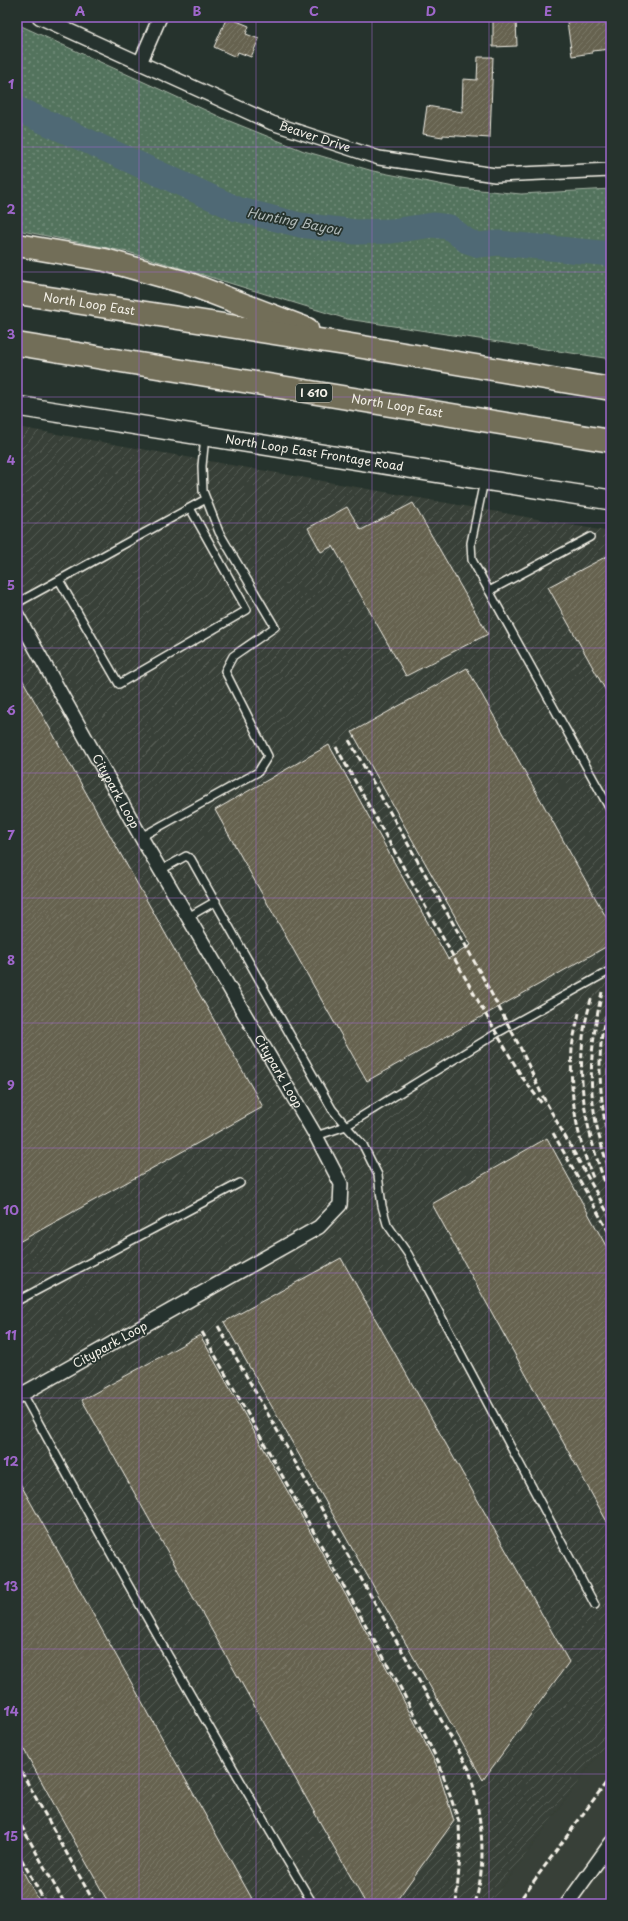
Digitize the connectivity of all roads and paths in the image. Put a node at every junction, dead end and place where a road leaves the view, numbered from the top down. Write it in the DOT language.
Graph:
graph roads {
  1 [pos="38,17"];
  2 [pos="160,17"];
  3 [pos="140,63"];
  4 [pos="611,170"];
  5 [pos="17,244"];
  6 [pos="17,293"];
  7 [pos="17,344"];
  8 [pos="345,344"];
  9 [pos="611,389"];
  10 [pos="17,406"];
  11 [pos="205,436"];
  12 [pos="611,441"];
  13 [pos="484,480"];
  14 [pos="206,498"];
  15 [pos="611,500"];
  16 [pos="190,508"];
  17 [pos="590,537"];
  18 [pos="59,580"];
  19 [pos="489,591"];
  20 [pos="17,603"];
  21 [pos="17,615"];
  22 [pos="611,811"];
  23 [pos="141,837"];
  24 [pos="161,870"];
  25 [pos="216,901"];
  26 [pos="188,917"];
  27 [pos="611,970"];
  28 [pos="346,1126"];
  29 [pos="316,1136"];
  30 [pos="240,1183"];
  31 [pos="17,1301"];
  32 [pos="20,1396"];
  33 [pos="595,1605"];
  34 [pos="611,1843"];
  35 [pos="313,1904"];
  36 [pos="568,1904"];
  1 -- 3 [label="street, Beaver Drive"];
  2 -- 3 [label="street"];
  3 -- 4 [label="street, Beaver Drive"];
  5 -- 8 [label="highway"];
  6 -- 8 [label="highway, North Loop East"];
  7 -- 12 [label="highway, North Loop East / I 610"];
  8 -- 9 [label="highway, North Loop East"];
  10 -- 11 [label="main road, North Loop East Frontage Road"];
  11 -- 13 [label="main road, North Loop East Frontage Road"];
  11 -- 14 [label="lane"];
  13 -- 15 [label="main road, North Loop East Frontage Road"];
  13 -- 19 [label="lane"];
  14 -- 16 [label="lane"];
  14 -- 23 [label="lane"];
  16 -- 18 [label="lane"];
  16 -- 18 [label="lane"];
  17 -- 19 [label="lane"];
  18 -- 20 [label="lane"];
  19 -- 22 [label="lane"];
  21 -- 23 [label="street, Citypark Loop"];
  23 -- 24 [label="street, Citypark Loop"];
  24 -- 25 [label="lane"];
  24 -- 26 [label="street, Citypark Loop"];
  25 -- 26 [label="lane"];
  25 -- 28 [label="lane"];
  26 -- 29 [label="street, Citypark Loop"];
  27 -- 28 [label="lane"];
  28 -- 29 [label="lane"];
  28 -- 33 [label="lane"];
  29 -- 32 [label="street, Citypark Loop"];
  30 -- 31 [label="lane"];
  32 -- 35 [label="lane"];
  34 -- 36 [label="street"];
}
